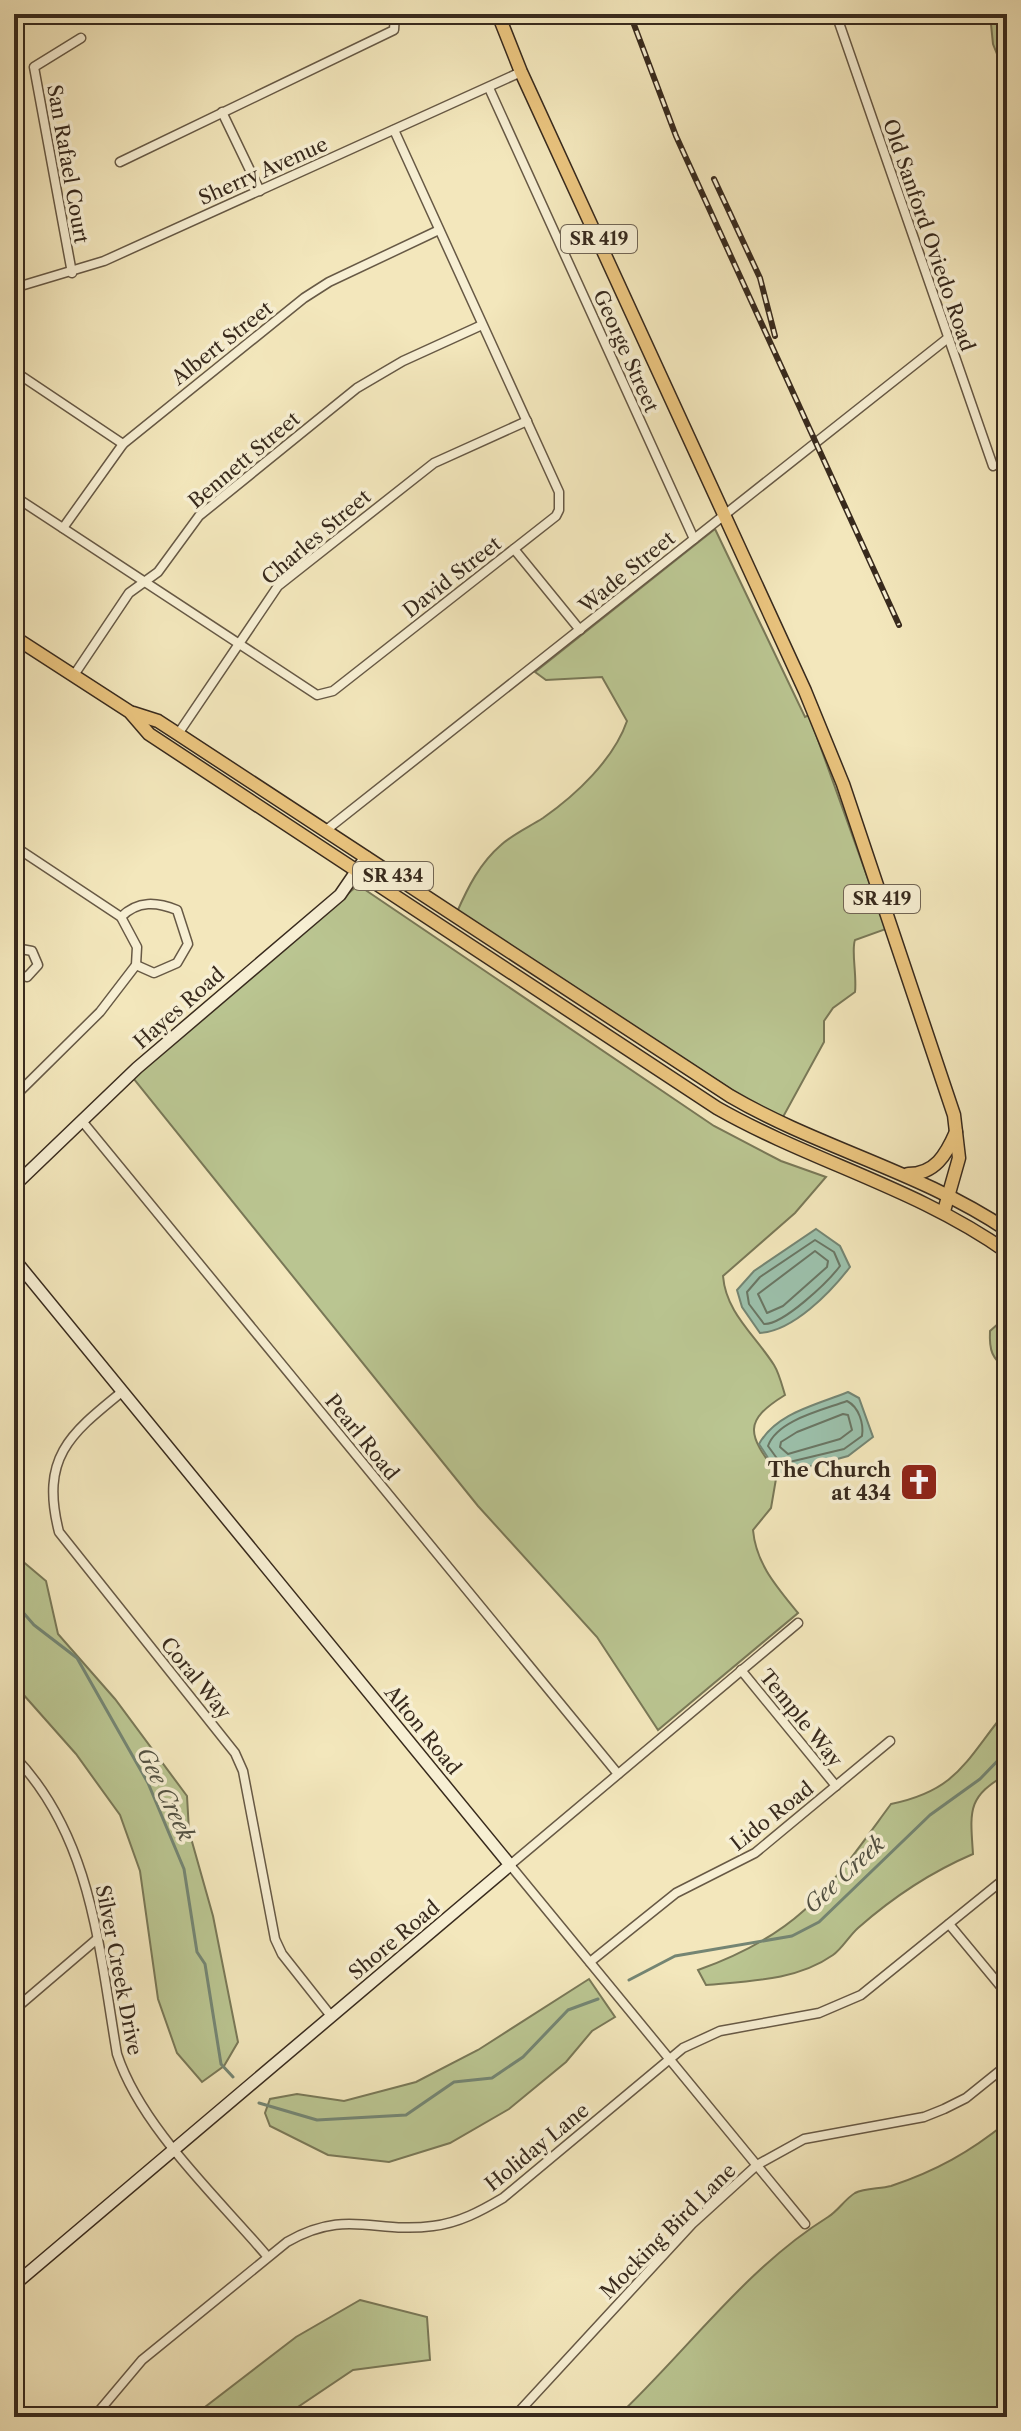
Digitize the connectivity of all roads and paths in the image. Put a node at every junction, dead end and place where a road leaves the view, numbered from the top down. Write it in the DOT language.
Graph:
graph roads {
  1 [pos="395,14"];
  2 [pos="498,14"];
  3 [pos="836,14"];
  4 [pos="81,38"];
  5 [pos="521,72"];
  6 [pos="489,88"];
  7 [pos="222,112"];
  8 [pos="394,130"];
  9 [pos="120,162"];
  10 [pos="260,191"];
  11 [pos="439,230"];
  12 [pos="72,273"];
  13 [pos="14,288"];
  14 [pos="482,325"];
  15 [pos="948,338"];
  16 [pos="14,371"];
  17 [pos="527,421"];
  18 [pos="123,444"];
  19 [pos="993,466"];
  20 [pos="14,496"];
  21 [pos="724,516"];
  22 [pos="63,528"];
  23 [pos="694,539"];
  24 [pos="514,549"];
  25 [pos="143,583"];
  26 [pos="580,630"];
  27 [pos="15,638"];
  28 [pos="237,644"];
  29 [pos="74,675"];
  30 [pos="130,712"];
  31 [pos="178,734"];
  32 [pos="325,831"];
  33 [pos="14,846"];
  34 [pos="366,857"];
  35 [pos="358,872"];
  36 [pos="121,917"];
  37 [pos="16,948"];
  38 [pos="136,965"];
  39 [pos="14,973"];
  40 [pos="624,1047"];
  41 [pos="656,1048"];
  42 [pos="16,1090"];
  43 [pos="82,1121"];
  44 [pos="958,1129"];
  45 [pos="903,1174"];
  46 [pos="14,1186"];
  47 [pos="949,1196"];
  48 [pos="944,1211"];
  49 [pos="1007,1230"];
  50 [pos="1007,1252"];
  51 [pos="14,1259"];
  52 [pos="123,1391"];
  53 [pos="798,1623"];
  54 [pos="741,1670"];
  55 [pos="890,1741"];
  56 [pos="14,1756"];
  57 [pos="618,1774"];
  58 [pos="836,1786"];
  59 [pos="510,1865"];
  60 [pos="1003,1880"];
  61 [pos="949,1924"];
  62 [pos="97,1939"];
  63 [pos="590,1962"];
  64 [pos="1007,1994"];
  65 [pos="14,2010"];
  66 [pos="331,2016"];
  67 [pos="670,2059"];
  68 [pos="1007,2065"];
  69 [pos="175,2148"];
  70 [pos="757,2165"];
  71 [pos="805,2224"];
  72 [pos="267,2256"];
  73 [pos="14,2285"];
  74 [pos="94,2417"];
  75 [pos="514,2417"];
  1 -- 7 [label="street"];
  2 -- 5 [label="main road, SR 419"];
  3 -- 15 [label="street, Old Sanford Oviedo Road"];
  4 -- 12 [label="street, San Rafael Court"];
  5 -- 6 [label="street, Sherry Avenue"];
  5 -- 21 [label="main road, SR 419"];
  6 -- 8 [label="street, Sherry Avenue"];
  6 -- 23 [label="street, George Street"];
  7 -- 9 [label="street"];
  7 -- 10 [label="street"];
  8 -- 10 [label="street, Sherry Avenue"];
  8 -- 11 [label="street, David Street"];
  10 -- 12 [label="street, Sherry Avenue"];
  11 -- 14 [label="street, David Street"];
  11 -- 18 [label="street, Albert Street"];
  12 -- 13 [label="street, Sherry Avenue"];
  14 -- 17 [label="street, David Street"];
  14 -- 25 [label="street, Bennett Street"];
  15 -- 19 [label="street, Old Sanford Oviedo Road"];
  15 -- 21 [label="street, Wade Street"];
  16 -- 18 [label="street"];
  17 -- 24 [label="street, David Street"];
  17 -- 28 [label="street, Charles Street"];
  18 -- 22 [label="street, Albert Street"];
  20 -- 22 [label="street, David Street"];
  21 -- 23 [label="street, Wade Street"];
  21 -- 44 [label="main road, SR 419"];
  22 -- 25 [label="street, David Street"];
  23 -- 26 [label="street, Wade Street"];
  24 -- 26 [label="street"];
  24 -- 28 [label="street, David Street"];
  25 -- 28 [label="street, David Street"];
  25 -- 29 [label="street, Bennett Street"];
  26 -- 32 [label="street, Wade Street"];
  27 -- 29 [label="main road, SR 434"];
  28 -- 31 [label="street, Charles Street"];
  29 -- 30 [label="main road, SR 434"];
  30 -- 31 [label="main road, SR 434"];
  30 -- 35 [label="main road, SR 434"];
  31 -- 32 [label="main road, SR 434"];
  32 -- 34 [label="main road, SR 434"];
  33 -- 36 [label="street"];
  34 -- 35 [label="street, Hayes Road"];
  34 -- 41 [label="main road, SR 434"];
  35 -- 40 [label="main road, SR 434"];
  35 -- 43 [label="street, Hayes Road"];
  36 -- 38 [label="street"];
  36 -- 38 [label="street"];
  37 -- 39 [label="street"];
  38 -- 42 [label="street"];
  40 -- 41 [label="main road"];
  40 -- 48 [label="main road, SR 434"];
  41 -- 45 [label="main road, SR 434"];
  43 -- 46 [label="street, Hayes Road"];
  43 -- 57 [label="street, Pearl Road"];
  44 -- 45 [label="main road"];
  44 -- 47 [label="main road, SR 419"];
  45 -- 47 [label="main road, SR 434"];
  47 -- 48 [label="main road, SR 419"];
  47 -- 49 [label="main road"];
  48 -- 50 [label="main road"];
  51 -- 52 [label="street, Alton Road"];
  52 -- 59 [label="street, Alton Road"];
  52 -- 66 [label="street, Coral Way"];
  53 -- 54 [label="street, Shore Road"];
  54 -- 57 [label="street, Shore Road"];
  54 -- 58 [label="street, Temple Way"];
  55 -- 58 [label="street, Lido Road"];
  56 -- 62 [label="street, Silver Creek Drive"];
  57 -- 59 [label="street, Shore Road"];
  58 -- 63 [label="street, Lido Road"];
  59 -- 63 [label="street, Alton Road"];
  59 -- 66 [label="street, Shore Road"];
  60 -- 61 [label="street, Holiday Lane"];
  61 -- 64 [label="street"];
  61 -- 67 [label="street, Holiday Lane"];
  62 -- 65 [label="street"];
  62 -- 69 [label="street, Silver Creek Drive"];
  63 -- 67 [label="street, Alton Road"];
  66 -- 69 [label="street, Shore Road"];
  67 -- 70 [label="street, Alton Road"];
  67 -- 72 [label="street, Holiday Lane"];
  68 -- 70 [label="street, Mocking Bird Lane"];
  69 -- 72 [label="street, Silver Creek Drive"];
  69 -- 73 [label="street, Shore Road"];
  70 -- 71 [label="street, Alton Road"];
  70 -- 75 [label="street, Mocking Bird Lane"];
  72 -- 74 [label="street, Holiday Lane"];
}
